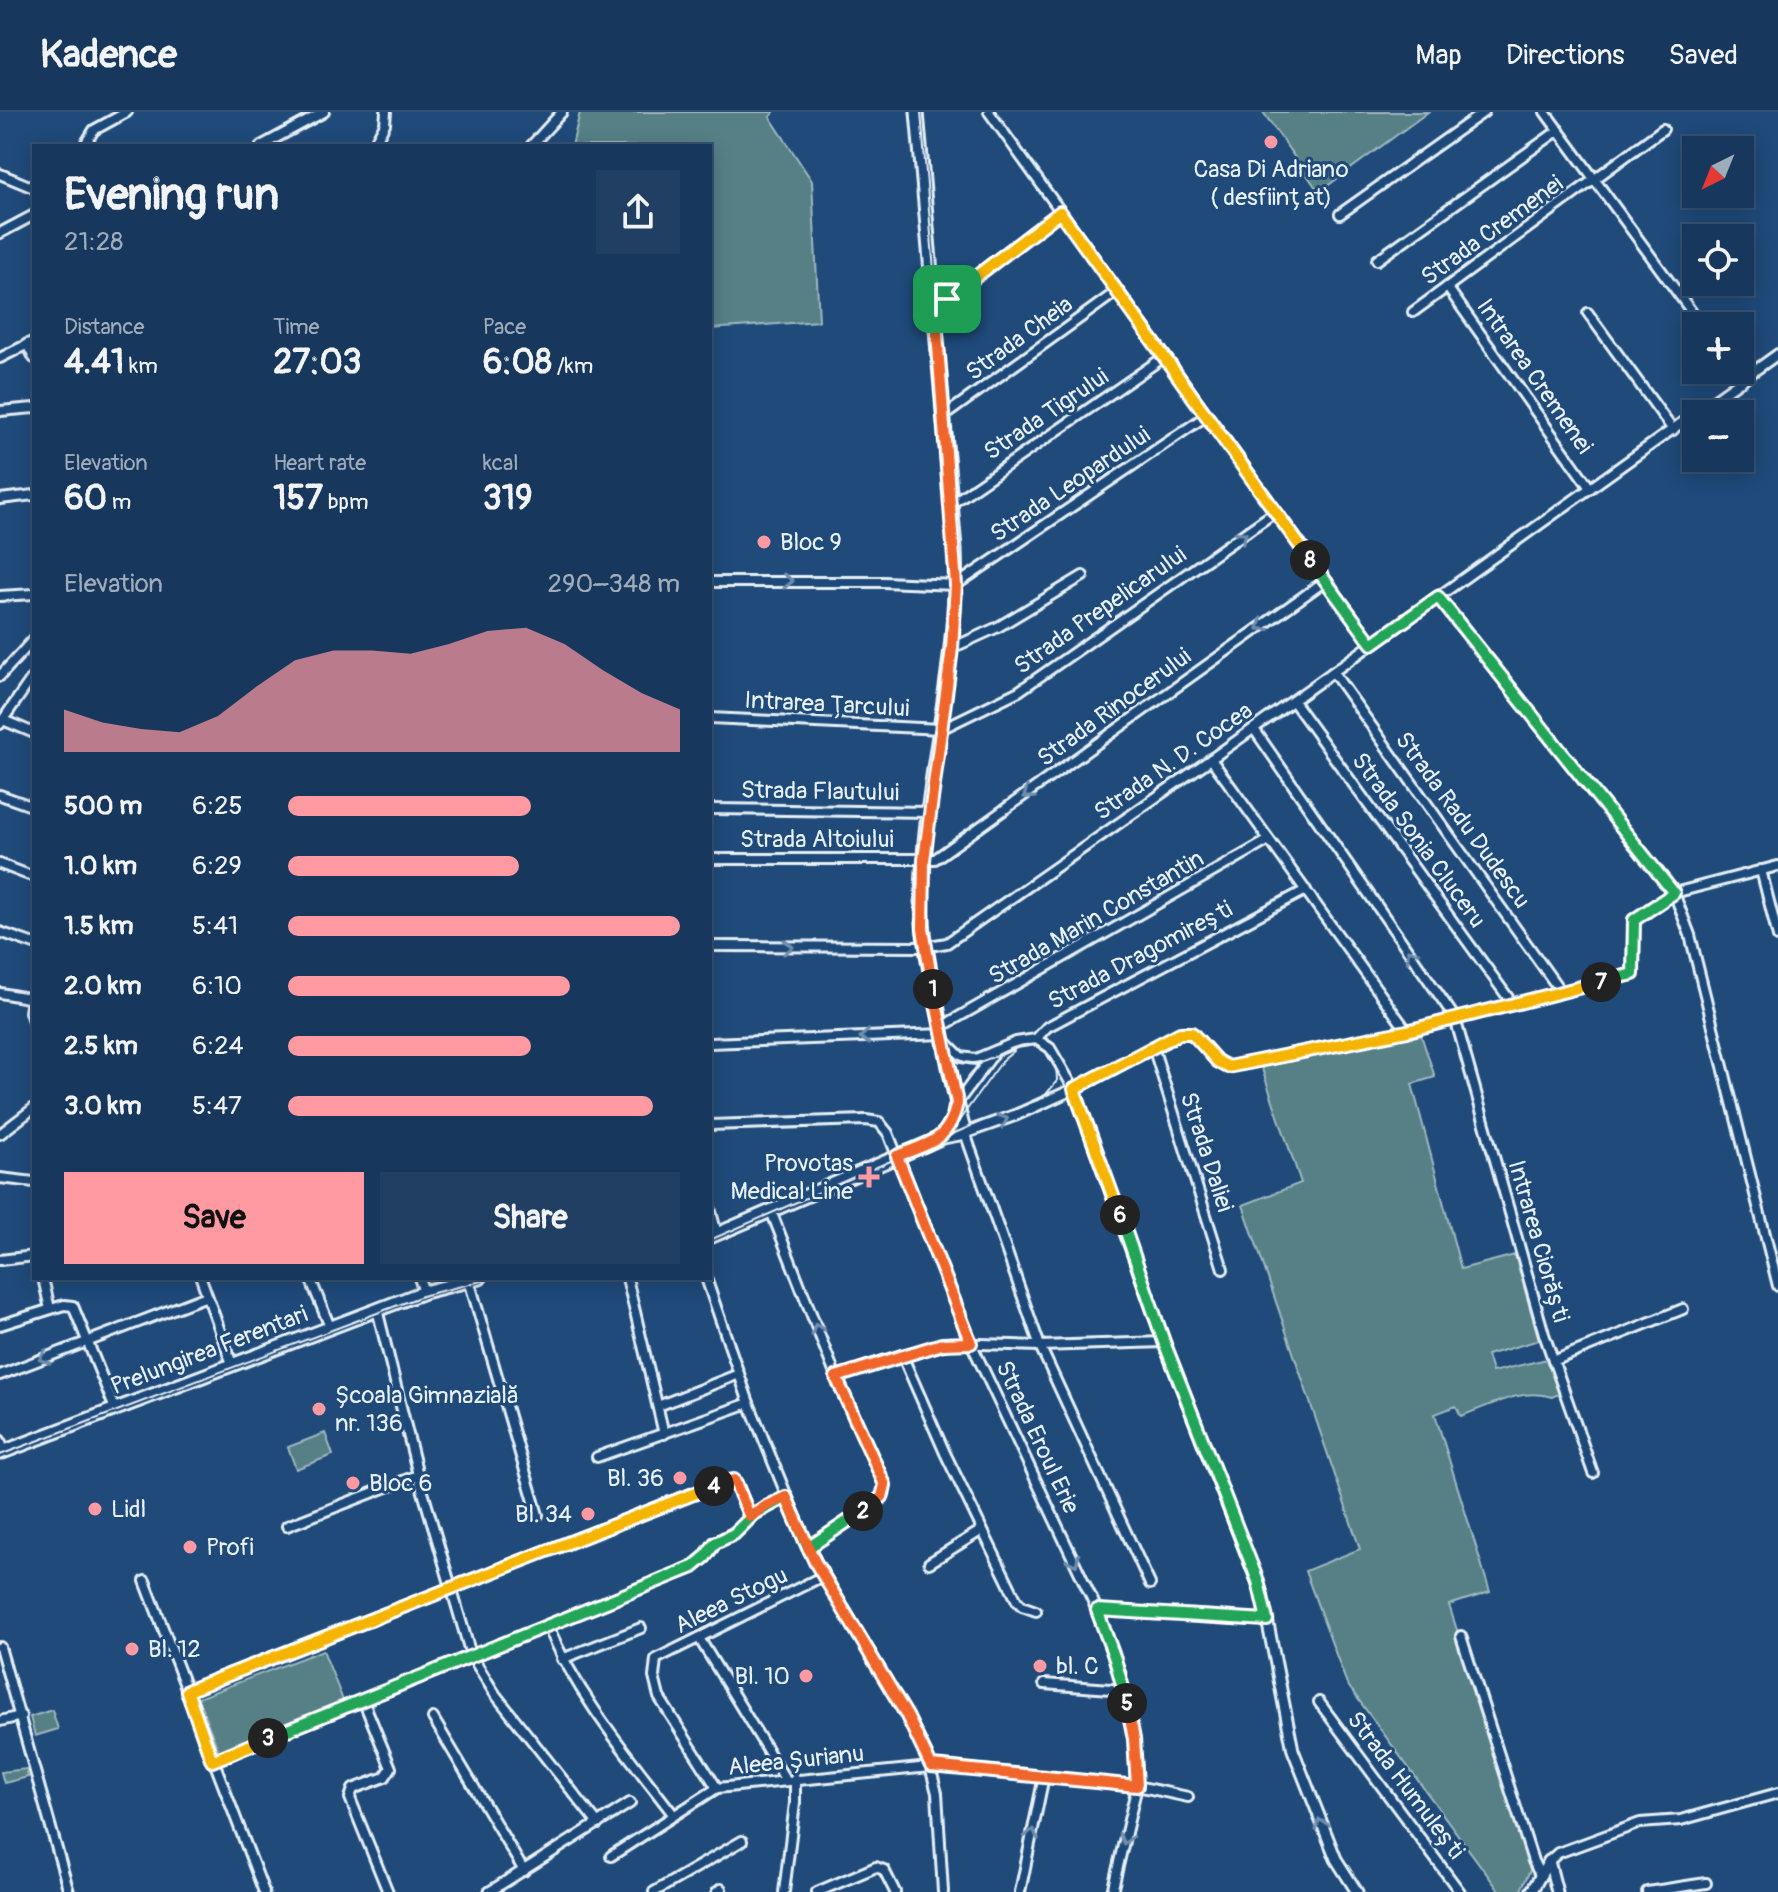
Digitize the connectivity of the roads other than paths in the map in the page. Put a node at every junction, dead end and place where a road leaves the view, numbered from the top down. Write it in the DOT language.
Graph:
graph roads {
  1 [pos="127,112"];
  2 [pos="324,112"];
  3 [pos="386,112"];
  4 [pos="562,112"];
  5 [pos="917,112"];
  6 [pos="989,112"];
  7 [pos="1484,112"];
  8 [pos="1545,112"];
  9 [pos="1663,129"];
  10 [pos="1559,130"];
  11 [pos="85,144"];
  12 [pos="265,144"];
  13 [pos="374,144"];
  14 [pos="533,144"];
  15 [pos="0,174"];
  16 [pos="1595,180"];
  17 [pos="32,187"];
  18 [pos="1060,212"];
  19 [pos="1340,214"];
  20 [pos="32,216"];
  21 [pos="0,233"];
  22 [pos="1377,260"];
  23 [pos="1447,287"];
  24 [pos="1116,292"];
  25 [pos="935,307"];
  26 [pos="1413,312"];
  27 [pos="1692,312"];
  28 [pos="1588,313"];
  29 [pos="31,342"];
  30 [pos="1778,354"];
  31 [pos="1164,357"];
  32 [pos="0,358"];
  33 [pos="1754,372"];
  34 [pos="1738,384"];
  35 [pos="32,408"];
  36 [pos="0,411"];
  37 [pos="944,416"];
  38 [pos="1206,416"];
  39 [pos="1673,430"];
  40 [pos="1590,488"];
  41 [pos="32,495"];
  42 [pos="0,499"];
  43 [pos="951,504"];
  44 [pos="1275,512"];
  45 [pos="1083,576"];
  46 [pos="1325,581"];
  47 [pos="712,582"];
  48 [pos="956,585"];
  49 [pos="32,594"];
  50 [pos="0,596"];
  51 [pos="1438,597"];
  52 [pos="32,641"];
  53 [pos="1372,644"];
  54 [pos="952,648"];
  55 [pos="1333,672"];
  56 [pos="0,676"];
  57 [pos="32,678"];
  58 [pos="1293,701"];
  59 [pos="712,718"];
  60 [pos="1,722"];
  61 [pos="941,729"];
  62 [pos="1254,729"];
  63 [pos="32,732"];
  64 [pos="1211,759"];
  65 [pos="0,795"];
  66 [pos="32,806"];
  67 [pos="712,809"];
  68 [pos="930,812"];
  69 [pos="1269,840"];
  70 [pos="712,859"];
  71 [pos="924,860"];
  72 [pos="0,864"];
  73 [pos="1778,866"];
  74 [pos="1761,870"];
  75 [pos="32,876"];
  76 [pos="1306,890"];
  77 [pos="1674,893"];
  78 [pos="0,932"];
  79 [pos="1778,937"];
  80 [pos="32,943"];
  81 [pos="712,946"];
  82 [pos="925,947"];
  83 [pos="1561,992"];
  84 [pos="0,993"];
  85 [pos="32,999"];
  86 [pos="1512,1003"];
  87 [pos="1455,1018"];
  88 [pos="1407,1031"];
  89 [pos="942,1033"];
  90 [pos="1036,1039"];
  91 [pos="712,1043"];
  92 [pos="1153,1047"];
  93 [pos="995,1052"];
  94 [pos="1074,1089"];
  95 [pos="957,1103"];
  96 [pos="32,1110"];
  97 [pos="712,1125"];
  98 [pos="965,1133"];
  99 [pos="0,1134"];
  100 [pos="943,1137"];
  101 [pos="897,1156"];
  102 [pos="0,1178"];
  103 [pos="32,1182"];
  104 [pos="771,1211"];
  105 [pos="713,1236"];
  106 [pos="32,1256"];
  107 [pos="0,1260"];
  108 [pos="1223,1269"];
  109 [pos="43,1280"];
  110 [pos="202,1280"];
  111 [pos="311,1280"];
  112 [pos="420,1280"];
  113 [pos="471,1280"];
  114 [pos="475,1280"];
  115 [pos="627,1280"];
  116 [pos="707,1280"];
  117 [pos="1778,1286"];
  118 [pos="424,1292"];
  119 [pos="207,1296"];
  120 [pos="50,1309"];
  121 [pos="377,1309"];
  122 [pos="1683,1309"];
  123 [pos="0,1325"];
  124 [pos="330,1327"];
  125 [pos="89,1340"];
  126 [pos="1164,1342"];
  127 [pos="971,1343"];
  128 [pos="1040,1346"];
  129 [pos="902,1355"];
  130 [pos="1553,1361"];
  131 [pos="232,1364"];
  132 [pos="739,1374"];
  133 [pos="0,1375"];
  134 [pos="836,1377"];
  135 [pos="749,1403"];
  136 [pos="658,1406"];
  137 [pos="115,1409"];
  138 [pos="664,1434"];
  139 [pos="1,1448"];
  140 [pos="597,1457"];
  141 [pos="1593,1473"];
  142 [pos="418,1475"];
  143 [pos="786,1497"];
  144 [pos="538,1515"];
  145 [pos="750,1517"];
  146 [pos="287,1526"];
  147 [pos="982,1530"];
  148 [pos="808,1548"];
  149 [pos="929,1563"];
  150 [pos="823,1576"];
  151 [pos="145,1581"];
  152 [pos="1150,1584"];
  153 [pos="449,1588"];
  154 [pos="1097,1610"];
  155 [pos="1036,1611"];
  156 [pos="1267,1620"];
  157 [pos="548,1626"];
  158 [pos="641,1628"];
  159 [pos="1461,1636"];
  160 [pos="699,1638"];
  161 [pos="0,1647"];
  162 [pos="471,1655"];
  163 [pos="562,1659"];
  164 [pos="656,1659"];
  165 [pos="1044,1684"];
  166 [pos="1124,1690"];
  167 [pos="187,1691"];
  168 [pos="363,1700"];
  169 [pos="1319,1702"];
  170 [pos="21,1716"];
  171 [pos="433,1718"];
  172 [pos="0,1721"];
  173 [pos="212,1761"];
  174 [pos="931,1766"];
  175 [pos="1044,1776"];
  176 [pos="790,1779"];
  177 [pos="1137,1786"];
  178 [pos="717,1788"];
  179 [pos="1778,1793"];
  180 [pos="1188,1797"];
  181 [pos="630,1803"];
  182 [pos="673,1814"];
  183 [pos="598,1824"];
  184 [pos="742,1841"];
  185 [pos="611,1856"];
  186 [pos="1549,1861"];
  187 [pos="524,1871"];
  188 [pos="1540,1875"];
  189 [pos="1706,1883"];
  190 [pos="69,1892"];
  191 [pos="264,1892"];
  192 [pos="388,1892"];
  193 [pos="489,1892"];
  194 [pos="654,1892"];
  195 [pos="784,1892"];
  196 [pos="817,1892"];
  197 [pos="895,1892"];
  198 [pos="943,1892"];
  199 [pos="1020,1892"];
  200 [pos="1112,1892"];
  201 [pos="1357,1892"];
  202 [pos="1460,1892"];
  203 [pos="1531,1892"];
  204 [pos="1557,1892"];
  205 [pos="1647,1892"];
  1 -- 11 [label="street"];
  2 -- 12 [label="street"];
  3 -- 13 [label="street"];
  4 -- 14 [label="street"];
  5 -- 25 [label="main road"];
  6 -- 18 [label="street"];
  7 -- 19 [label="street"];
  8 -- 10 [label="street"];
  9 -- 16 [label="street, Strada Cremenei"];
  10 -- 16 [label="street"];
  10 -- 22 [label="street"];
  15 -- 17 [label="street"];
  16 -- 23 [label="street, Strada Cremenei"];
  16 -- 27 [label="street"];
  18 -- 24 [label="street"];
  18 -- 25 [label="street"];
  20 -- 21 [label="street"];
  23 -- 26 [label="street, Strada Cremenei"];
  23 -- 40 [label="street, Intrarea Cremenei"];
  24 -- 31 [label="street"];
  24 -- 37 [label="street, Strada Cheia"];
  25 -- 37 [label="main road"];
  28 -- 39 [label="street"];
  29 -- 32 [label="street"];
  30 -- 33 [label="street, Strada N. D. Cocea"];
  31 -- 38 [label="street"];
  31 -- 43 [label="street, Strada Tigrului"];
  34 -- 39 [label="street, Strada N. D. Cocea"];
  35 -- 36 [label="street"];
  37 -- 43 [label="main road"];
  38 -- 44 [label="street"];
  38 -- 48 [label="street, Strada Leopardului"];
  39 -- 40 [label="street, Strada N. D. Cocea"];
  40 -- 51 [label="street, Strada N. D. Cocea"];
  41 -- 42 [label="street"];
  43 -- 48 [label="main road"];
  44 -- 46 [label="street"];
  61 -- 44 [label="street, Strada Prepelicarului, one-way"];
  45 -- 54 [label="street"];
  46 -- 53 [label="street"];
  46 -- 71 [label="street, Strada Rinocerului, one-way"];
  47 -- 48 [label="street, one-way"];
  48 -- 54 [label="main road"];
  49 -- 50 [label="street"];
  51 -- 53 [label="street, Strada N. D. Cocea"];
  51 -- 77 [label="street"];
  52 -- 56 [label="street"];
  53 -- 55 [label="street, Strada N. D. Cocea"];
  54 -- 61 [label="main road"];
  55 -- 58 [label="street, Strada N. D. Cocea"];
  55 -- 83 [label="street, Strada Radu Dudescu"];
  57 -- 60 [label="street"];
  58 -- 62 [label="street, Strada N. D. Cocea"];
  58 -- 86 [label="street, Strada Sonia Cluceru"];
  59 -- 61 [label="street, Intrarea Țarcului"];
  60 -- 63 [label="street"];
  61 -- 68 [label="main road"];
  62 -- 64 [label="street, Strada N. D. Cocea"];
  87 -- 62 [label="street, Intrarea Ciorăști, one-way"];
  64 -- 69 [label="street"];
  64 -- 82 [label="street, Strada N. D. Cocea"];
  65 -- 66 [label="street"];
  67 -- 68 [label="street, Strada Flautului"];
  68 -- 71 [label="main road"];
  69 -- 76 [label="street"];
  69 -- 89 [label="street, Strada Marin Constantin"];
  70 -- 71 [label="street, Strada Altoiului"];
  71 -- 82 [label="main road"];
  72 -- 75 [label="street"];
  73 -- 74 [label="street"];
  74 -- 77 [label="street"];
  74 -- 79 [label="street"];
  76 -- 88 [label="street"];
  76 -- 90 [label="street, Strada Dragomirești"];
  77 -- 83 [label="street"];
  77 -- 117 [label="street"];
  78 -- 80 [label="street"];
  81 -- 82 [label="street, Strada N. D. Cocea, one-way"];
  82 -- 89 [label="main road"];
  83 -- 86 [label="street"];
  84 -- 85 [label="street"];
  86 -- 87 [label="street"];
  87 -- 88 [label="street"];
  87 -- 130 [label="street, Intrarea Ciorăști"];
  88 -- 92 [label="street"];
  89 -- 91 [label="street, Strada Marin Constantin, one-way"];
  89 -- 93 [label="street, Strada Dragomirești"];
  89 -- 95 [label="main road"];
  90 -- 93 [label="street, Strada Dragomirești"];
  90 -- 94 [label="street"];
  92 -- 94 [label="street"];
  92 -- 108 [label="street, Strada Daliei"];
  93 -- 95 [label="street"];
  98 -- 94 [label="street, one-way"];
  94 -- 126 [label="street"];
  95 -- 98 [label="main road"];
  95 -- 100 [label="main road"];
  96 -- 99 [label="street"];
  97 -- 101 [label="street, Strada Eroul Erie"];
  98 -- 100 [label="main road"];
  98 -- 128 [label="street"];
  100 -- 101 [label="main road"];
  101 -- 104 [label="main road"];
  101 -- 127 [label="street, Strada Eroul Erie"];
  102 -- 103 [label="street"];
  104 -- 105 [label="main road"];
  134 -- 104 [label="street, one-way"];
  106 -- 107 [label="street"];
  109 -- 120 [label="street"];
  110 -- 119 [label="street"];
  111 -- 124 [label="street"];
  112 -- 118 [label="street"];
  113 -- 118 [label="main road, Prelungirea Ferentari"];
  114 -- 144 [label="street"];
  115 -- 136 [label="street"];
  116 -- 132 [label="street"];
  118 -- 121 [label="main road, Prelungirea Ferentari"];
  119 -- 125 [label="street"];
  119 -- 131 [label="street"];
  120 -- 123 [label="street"];
  120 -- 125 [label="street"];
  121 -- 124 [label="main road, Prelungirea Ferentari"];
  121 -- 142 [label="street"];
  122 -- 130 [label="street"];
  124 -- 131 [label="main road, Prelungirea Ferentari"];
  125 -- 133 [label="street, one-way"];
  125 -- 137 [label="street"];
  126 -- 128 [label="street"];
  126 -- 156 [label="street"];
  127 -- 128 [label="street"];
  127 -- 129 [label="street"];
  127 -- 154 [label="street, Strada Eroul Erie, one-way"];
  128 -- 152 [label="street"];
  129 -- 134 [label="street"];
  129 -- 147 [label="street"];
  130 -- 141 [label="street, Intrarea Ciorăști"];
  131 -- 137 [label="main road, Prelungirea Ferentari"];
  132 -- 135 [label="street"];
  132 -- 136 [label="street"];
  134 -- 148 [label="street"];
  135 -- 138 [label="street"];
  135 -- 143 [label="street"];
  136 -- 138 [label="street"];
  137 -- 139 [label="main road, Prelungirea Ferentari"];
  138 -- 140 [label="street"];
  142 -- 146 [label="street"];
  142 -- 153 [label="street"];
  143 -- 145 [label="street"];
  143 -- 148 [label="street"];
  145 -- 153 [label="street"];
  145 -- 157 [label="street"];
  147 -- 149 [label="street"];
  147 -- 155 [label="street"];
  148 -- 150 [label="street"];
  150 -- 160 [label="street, Aleea Stogu"];
  150 -- 174 [label="street"];
  151 -- 167 [label="street"];
  153 -- 162 [label="street"];
  153 -- 167 [label="street"];
  154 -- 156 [label="street"];
  154 -- 166 [label="street, Strada Eroul Erie"];
  201 -- 156 [label="street, one-way"];
  157 -- 162 [label="street"];
  157 -- 163 [label="street"];
  158 -- 163 [label="street"];
  159 -- 188 [label="street"];
  160 -- 164 [label="street, Aleea Stogu"];
  160 -- 176 [label="street"];
  161 -- 170 [label="street"];
  162 -- 168 [label="street"];
  162 -- 183 [label="street"];
  163 -- 182 [label="street"];
  164 -- 178 [label="street, Aleea Șurianu"];
  165 -- 166 [label="street"];
  166 -- 177 [label="street, Strada Eroul Erie"];
  167 -- 173 [label="street"];
  168 -- 173 [label="street"];
  168 -- 192 [label="street"];
  169 -- 202 [label="street, Strada Humulești"];
  170 -- 172 [label="street"];
  170 -- 190 [label="street"];
  171 -- 187 [label="street"];
  173 -- 191 [label="street"];
  174 -- 175 [label="street, Aleea Șurianu"];
  174 -- 176 [label="street, Aleea Șurianu"];
  174 -- 198 [label="street"];
  175 -- 177 [label="street, Aleea Șurianu"];
  199 -- 175 [label="street, one-way"];
  176 -- 178 [label="street, Aleea Șurianu"];
  176 -- 195 [label="street"];
  177 -- 180 [label="street, Aleea Șurianu"];
  177 -- 200 [label="street, Strada Eroul Erie, one-way"];
  178 -- 182 [label="street"];
  179 -- 186 [label="street"];
  181 -- 183 [label="street"];
  182 -- 185 [label="street"];
  183 -- 187 [label="street"];
  184 -- 194 [label="street"];
  186 -- 188 [label="street"];
  186 -- 204 [label="street"];
  187 -- 193 [label="street"];
  188 -- 203 [label="street"];
  189 -- 205 [label="street"];
  196 -- 197 [label="street"];
}
